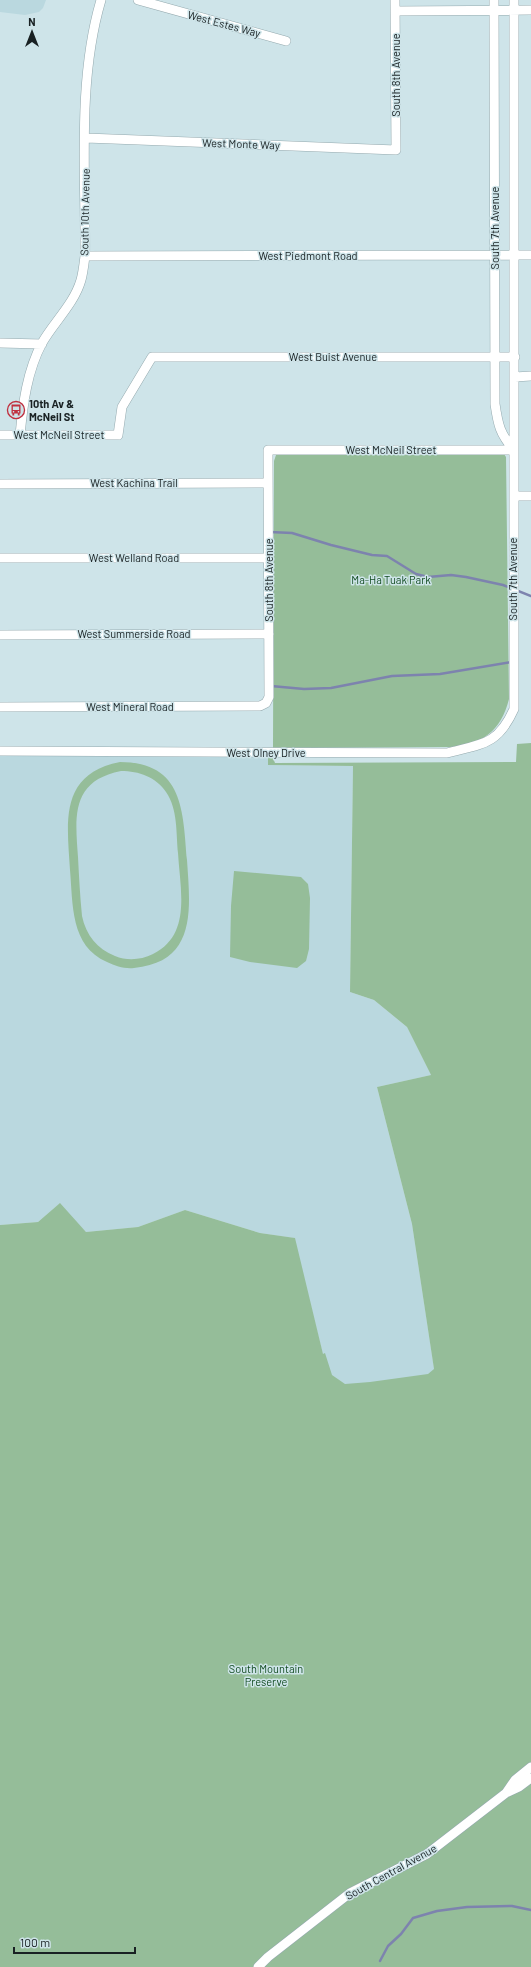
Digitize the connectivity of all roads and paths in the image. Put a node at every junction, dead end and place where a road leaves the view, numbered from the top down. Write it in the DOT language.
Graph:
graph roads {
  1 [pos="101,0"];
  2 [pos="138,0"];
  3 [pos="395,0"];
  4 [pos="494,0"];
  5 [pos="514,0"];
  6 [pos="494,10"];
  7 [pos="515,10"];
  8 [pos="531,10"];
  9 [pos="396,11"];
  10 [pos="286,41"];
  11 [pos="86,138"];
  12 [pos="396,150"];
  13 [pos="515,255"];
  14 [pos="531,255"];
  15 [pos="85,256"];
  16 [pos="496,256"];
  17 [pos="0,343"];
  18 [pos="42,344"];
  19 [pos="496,356"];
  20 [pos="515,356"];
  21 [pos="531,376"];
  22 [pos="515,377"];
  23 [pos="0,435"];
  24 [pos="20,435"];
  25 [pos="118,435"];
  26 [pos="268,450"];
  27 [pos="514,450"];
  28 [pos="268,483"];
  29 [pos="0,484"];
  30 [pos="514,496"];
  31 [pos="531,496"];
  32 [pos="0,558"];
  33 [pos="269,558"];
  34 [pos="269,634"];
  35 [pos="0,635"];
  36 [pos="260,706"];
  37 [pos="0,707"];
  38 [pos="514,709"];
  39 [pos="0,751"];
  40 [pos="531,1767"];
  41 [pos="531,1778"];
  42 [pos="506,1793"];
  43 [pos="258,1967"];
  1 -- 11 [label="street, South 10th Avenue"];
  2 -- 10 [label="street, West Estes Way"];
  3 -- 9 [label="street, South 8th Avenue"];
  4 -- 6 [label="street, South 7th Avenue"];
  5 -- 7 [label="street, South 7th Avenue"];
  6 -- 7 [label="street"];
  6 -- 9 [label="street"];
  6 -- 16 [label="street, South 7th Avenue"];
  7 -- 8 [label="street"];
  7 -- 13 [label="street, South 7th Avenue"];
  9 -- 12 [label="street, South 8th Avenue"];
  11 -- 12 [label="street, West Monte Way"];
  11 -- 15 [label="street, South 10th Avenue"];
  13 -- 14 [label="street, West Piedmont Road"];
  13 -- 16 [label="street, West Piedmont Road"];
  13 -- 20 [label="street, South 7th Avenue"];
  15 -- 16 [label="street, West Piedmont Road"];
  15 -- 18 [label="street, South 10th Avenue"];
  16 -- 19 [label="street, South 7th Avenue"];
  17 -- 18 [label="street"];
  18 -- 24 [label="street, South 10th Avenue"];
  19 -- 20 [label="street, West Buist Avenue"];
  19 -- 25 [label="street, West Buist Avenue"];
  19 -- 27 [label="street, South 7th Avenue"];
  20 -- 22 [label="street, South 7th Avenue"];
  21 -- 22 [label="street"];
  22 -- 27 [label="street, South 7th Avenue"];
  23 -- 24 [label="street, West McNeil Street"];
  24 -- 25 [label="street, West McNeil Street"];
  26 -- 27 [label="street, West McNeil Street"];
  26 -- 28 [label="street, South 8th Avenue"];
  27 -- 30 [label="street, South 7th Avenue"];
  28 -- 29 [label="street, West Kachina Trail"];
  28 -- 33 [label="street, South 8th Avenue"];
  30 -- 31 [label="street"];
  30 -- 38 [label="street, South 7th Avenue"];
  32 -- 33 [label="street, West Welland Road"];
  33 -- 34 [label="street, South 8th Avenue"];
  34 -- 35 [label="street, West Summerside Road"];
  34 -- 36 [label="street, South 8th Avenue"];
  36 -- 37 [label="street, West Mineral Road"];
  38 -- 39 [label="street, West Olney Drive"];
  40 -- 42 [label="street, South Central Avenue"];
  41 -- 42 [label="street, South Central Avenue"];
  42 -- 43 [label="street, South Central Avenue"];
}
